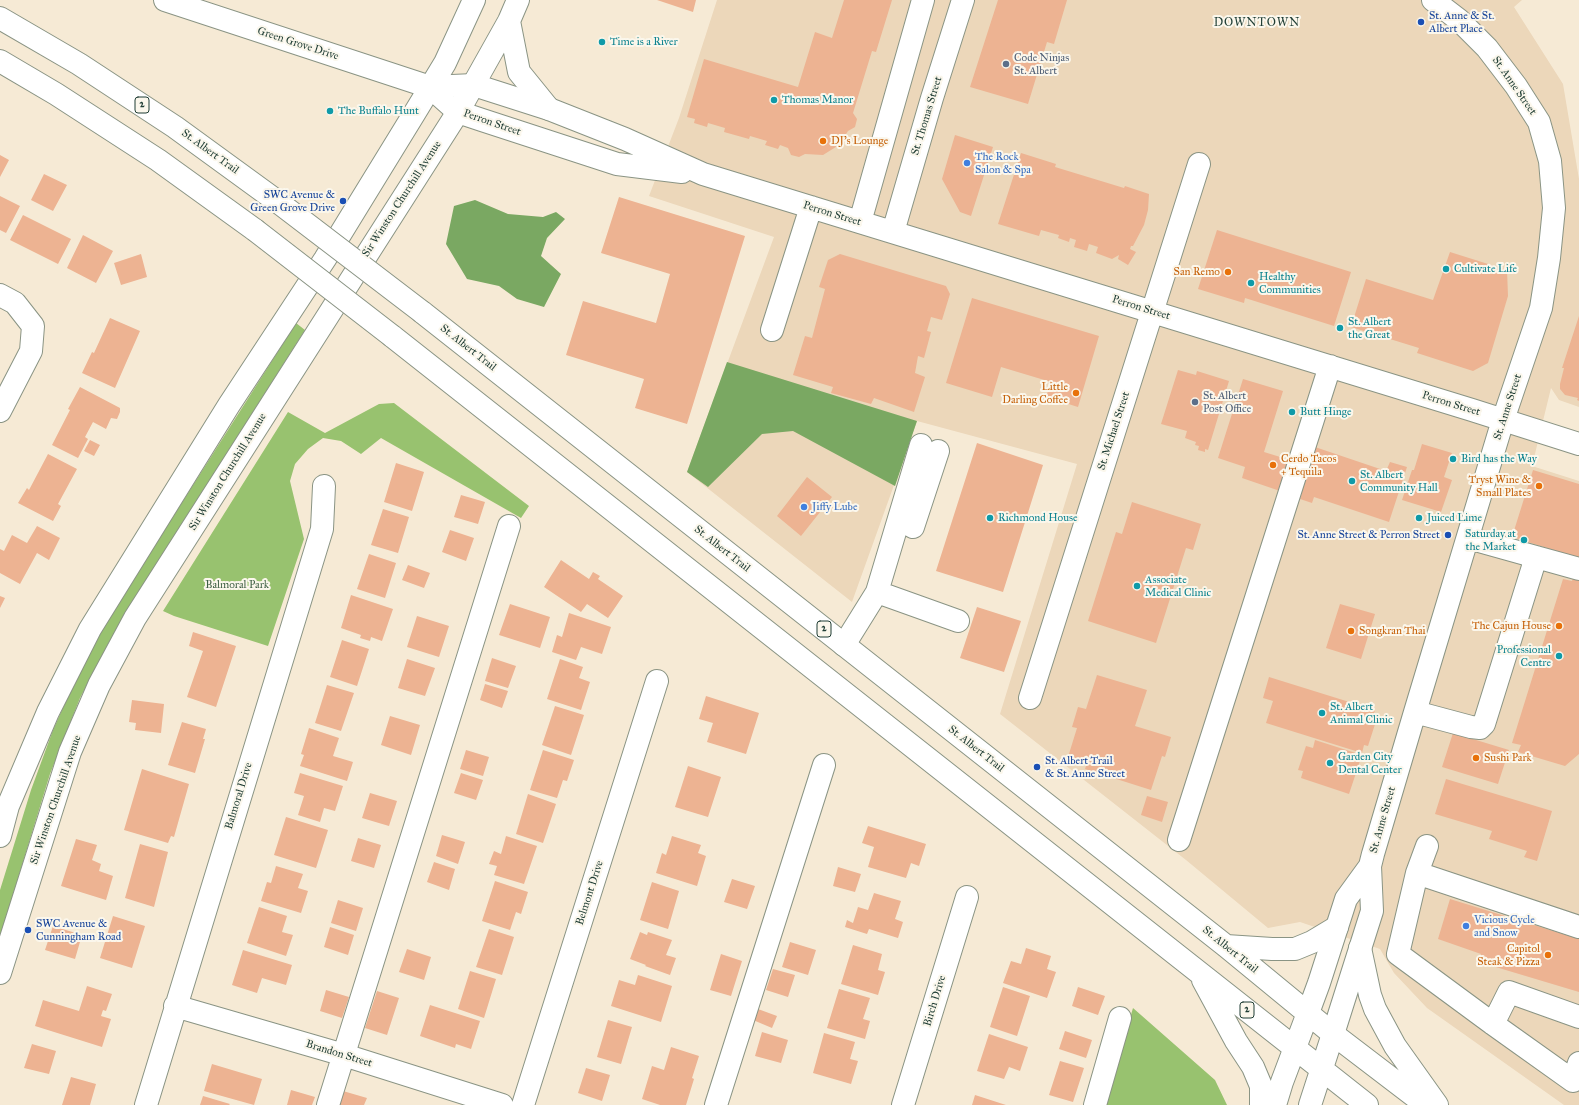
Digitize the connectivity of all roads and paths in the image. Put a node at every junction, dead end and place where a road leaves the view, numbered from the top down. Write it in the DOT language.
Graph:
graph roads {
  1 [pos="165,0"];
  2 [pos="474,0"];
  3 [pos="518,0"];
  4 [pos="923,0"];
  5 [pos="963,0"];
  6 [pos="1433,0"];
  7 [pos="0,18"];
  8 [pos="509,21"];
  9 [pos="0,61"];
  10 [pos="474,85"];
  11 [pos="430,87"];
  12 [pos="549,109"];
  13 [pos="458,112"];
  14 [pos="1199,164"];
  15 [pos="703,174"];
  16 [pos="811,207"];
  17 [pos="860,222"];
  18 [pos="893,232"];
  19 [pos="0,295"];
  20 [pos="1152,312"];
  21 [pos="772,330"];
  22 [pos="1330,366"];
  23 [pos="0,411"];
  24 [pos="1504,420"];
  25 [pos="1579,444"];
  26 [pos="929,448"];
  27 [pos="919,481"];
  28 [pos="324,486"];
  29 [pos="509,526"];
  30 [pos="913,527"];
  31 [pos="1468,538"];
  32 [pos="1536,557"];
  33 [pos="1579,568"];
  34 [pos="876,592"];
  35 [pos="958,621"];
  36 [pos="844,645"];
  37 [pos="657,681"];
  38 [pos="1030,698"];
  39 [pos="1415,712"];
  40 [pos="824,765"];
  41 [pos="0,836"];
  42 [pos="1179,840"];
  43 [pos="1427,846"];
  44 [pos="1370,866"];
  45 [pos="1417,873"];
  46 [pos="967,897"];
  47 [pos="1337,927"];
  48 [pos="1579,927"];
  49 [pos="1226,946"];
  50 [pos="1360,948"];
  51 [pos="1198,972"];
  52 [pos="0,973"];
  53 [pos="175,1006"];
  54 [pos="1308,1013"];
  55 [pos="1579,1017"];
  56 [pos="1120,1018"];
  57 [pos="1493,1024"];
  58 [pos="1333,1034"];
  59 [pos="1296,1049"];
  60 [pos="344,1055"];
  61 [pos="1579,1063"];
  62 [pos="1322,1070"];
  63 [pos="146,1105"];
  64 [pos="328,1105"];
  65 [pos="502,1105"];
  66 [pos="523,1105"];
  67 [pos="716,1105"];
  68 [pos="903,1105"];
  69 [pos="1095,1105"];
  70 [pos="1262,1105"];
  71 [pos="1275,1105"];
  72 [pos="1310,1105"];
  73 [pos="1367,1105"];
  74 [pos="1426,1105"];
  75 [pos="1437,1105"];
  1 -- 11 [label="main road, Green Grove Drive"];
  2 -- 11 [label="main road"];
  3 -- 8 [label="main road, Sir Winston Churchill Avenue"];
  4 -- 17 [label="main road"];
  5 -- 18 [label="main road, St. Thomas Street"];
  6 -- 24 [label="main road, St. Anne Street"];
  7 -- 36 [label="main road, St. Albert Trail / 2, bridge"];
  8 -- 10 [label="main road, Sir Winston Churchill Avenue"];
  8 -- 12 [label="main road"];
  9 -- 51 [label="main road, 2, bridge"];
  10 -- 11 [label="main road, Perron Street"];
  10 -- 12 [label="main road, Perron Street"];
  10 -- 13 [label="main road, Sir Winston Churchill Avenue"];
  11 -- 13 [label="main road, Perron Street"];
  11 -- 41 [label="main road"];
  12 -- 15 [label="main road, Perron Street"];
  13 -- 15 [label="main road, Perron Street"];
  13 -- 52 [label="main road, Sir Winston Churchill Avenue"];
  14 -- 20 [label="main road, St. Michael Street"];
  15 -- 16 [label="main road, Perron Street"];
  16 -- 17 [label="main road, Perron Street"];
  16 -- 21 [label="main road"];
  17 -- 18 [label="main road, Perron Street"];
  18 -- 20 [label="main road, Perron Street"];
  19 -- 23 [label="main road"];
  20 -- 22 [label="main road, Perron Street"];
  20 -- 38 [label="main road, St. Michael Street"];
  22 -- 24 [label="main road, Perron Street"];
  22 -- 42 [label="main road"];
  24 -- 25 [label="main road, Perron Street"];
  24 -- 31 [label="main road, St. Anne Street"];
  26 -- 27 [label="main road"];
  27 -- 30 [label="main road"];
  27 -- 34 [label="main road"];
  28 -- 53 [label="main road, Balmoral Drive"];
  29 -- 60 [label="main road"];
  31 -- 32 [label="main road"];
  31 -- 39 [label="main road, St. Anne Street"];
  32 -- 33 [label="main road"];
  32 -- 39 [label="main road"];
  34 -- 35 [label="main road"];
  34 -- 36 [label="main road"];
  36 -- 49 [label="main road, St. Albert Trail / 2"];
  37 -- 66 [label="main road, Belmont Drive"];
  39 -- 44 [label="main road, St. Anne Street"];
  40 -- 67 [label="main road"];
  43 -- 45 [label="main road"];
  44 -- 47 [label="main road, St. Anne Street"];
  44 -- 50 [label="main road, St. Anne Street"];
  45 -- 48 [label="main road"];
  45 -- 57 [label="main road"];
  46 -- 68 [label="main road, Birch Drive"];
  47 -- 49 [label="main road"];
  47 -- 54 [label="main road, St. Anne Street"];
  49 -- 54 [label="main road, St. Albert Trail / 2"];
  50 -- 58 [label="main road, St. Anne Street"];
  50 -- 75 [label="main road"];
  51 -- 59 [label="main road, 2"];
  51 -- 70 [label="main road"];
  53 -- 60 [label="main road, Brandon Street"];
  53 -- 63 [label="main road, Balmoral Drive"];
  54 -- 58 [label="main road, St. Albert Trail / 2"];
  54 -- 59 [label="main road, St. Anne Street"];
  55 -- 57 [label="main road"];
  56 -- 69 [label="main road"];
  57 -- 61 [label="main road"];
  58 -- 62 [label="main road, St. Anne Street"];
  58 -- 74 [label="main road, St. Albert Trail / 2"];
  59 -- 62 [label="main road, 2"];
  59 -- 71 [label="main road, St. Anne Street"];
  60 -- 64 [label="main road"];
  60 -- 65 [label="main road, Brandon Street"];
  62 -- 72 [label="main road, St. Anne Street"];
  62 -- 73 [label="main road, 2"];
}
